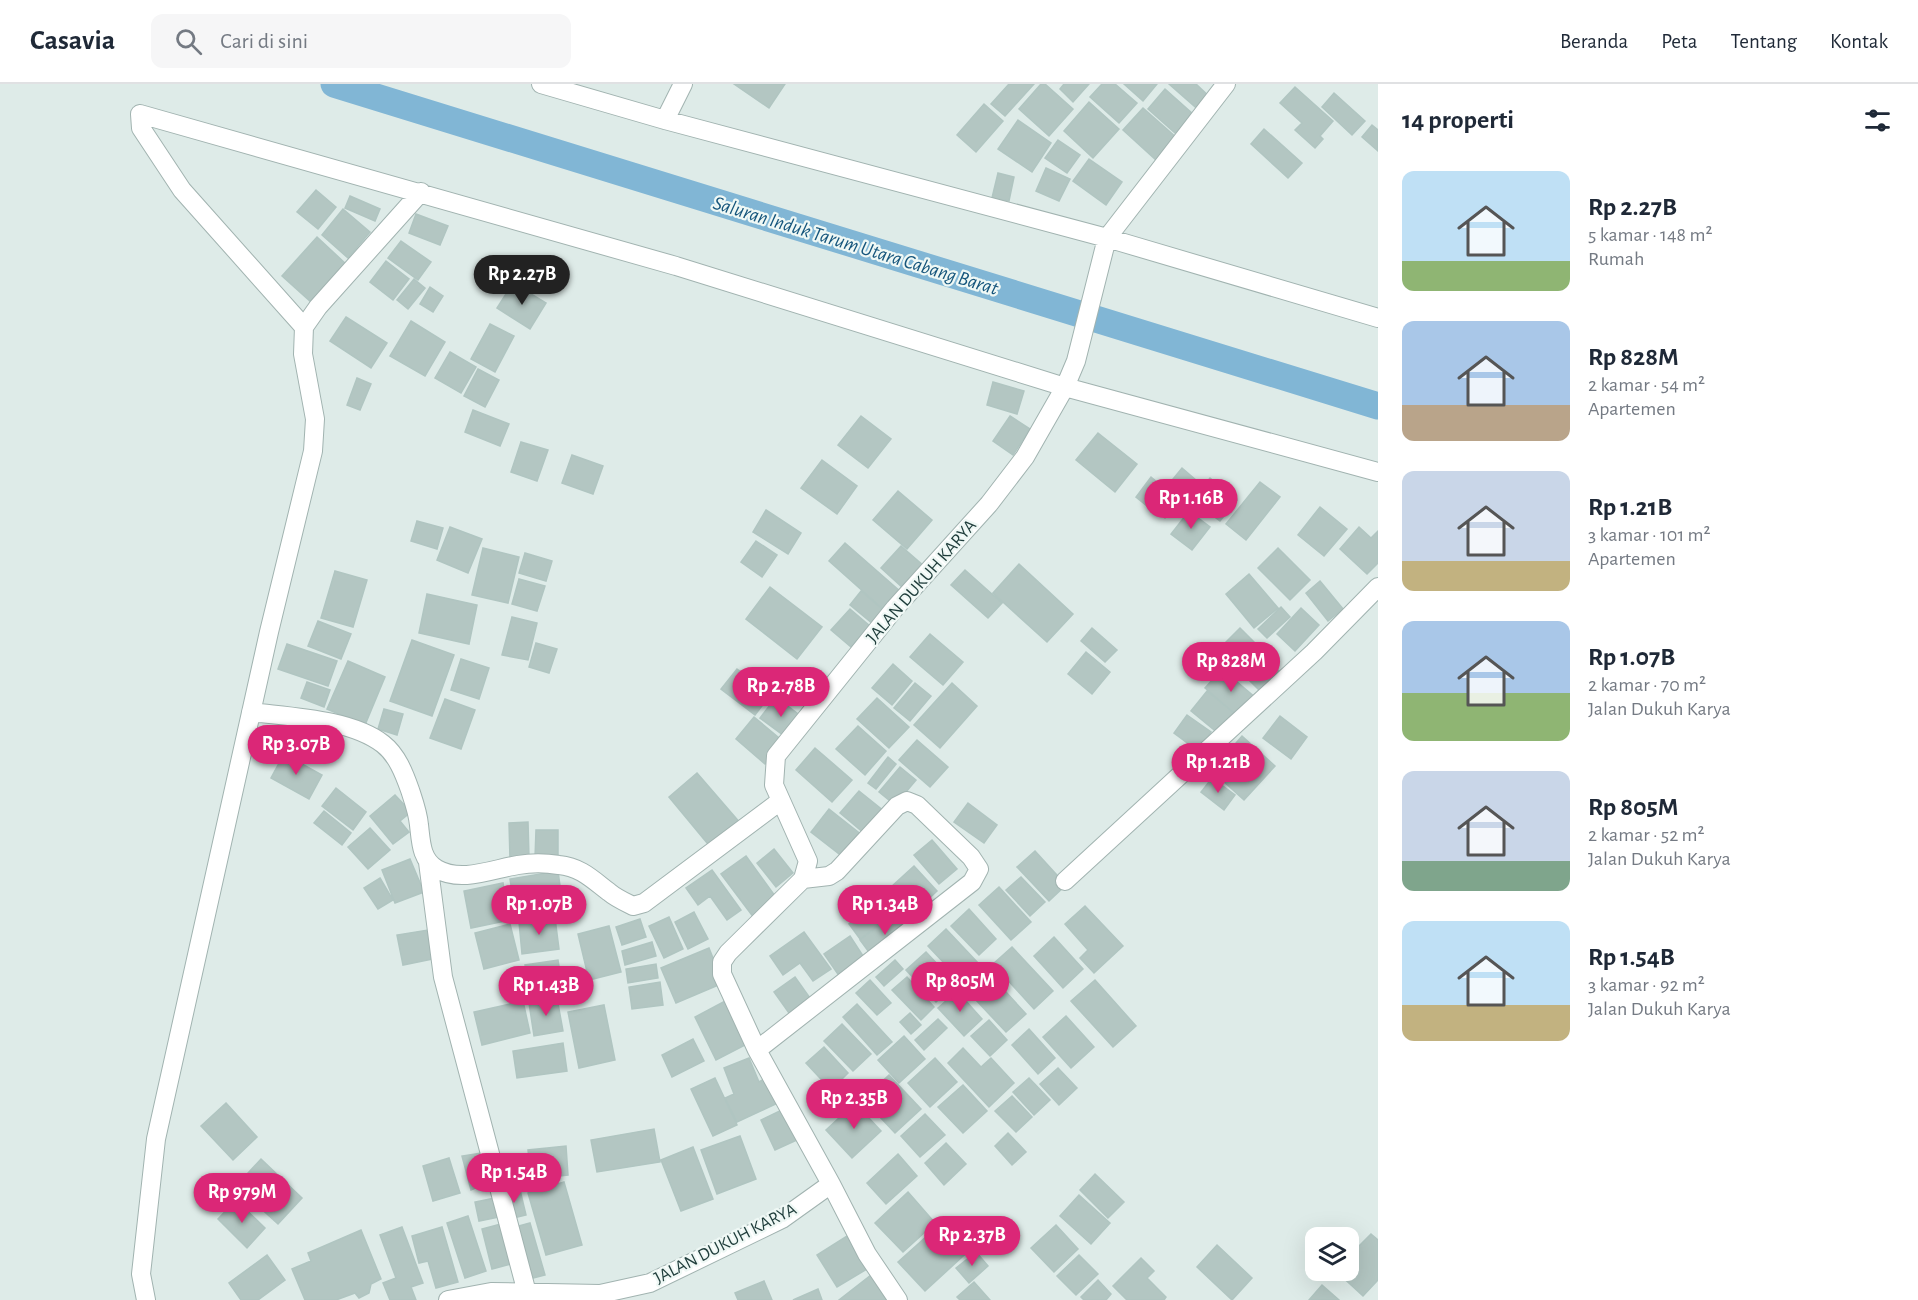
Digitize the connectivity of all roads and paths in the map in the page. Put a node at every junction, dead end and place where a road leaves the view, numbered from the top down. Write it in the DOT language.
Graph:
graph roads {
  1 [pos="541,84"];
  2 [pos="683,84"];
  3 [pos="1226,84"];
  4 [pos="665,120"];
  5 [pos="421,192"];
  6 [pos="1107,238"];
  7 [pos="1378,318"];
  8 [pos="304,327"];
  9 [pos="1065,387"];
  10 [pos="1378,472"];
  11 [pos="1378,587"];
  12 [pos="251,712"];
  13 [pos="779,802"];
  14 [pos="428,862"];
  15 [pos="803,879"];
  16 [pos="1065,880"];
  17 [pos="757,1050"];
  18 [pos="831,1184"];
  19 [pos="527,1293"];
  20 [pos="146,1300"];
  21 [pos="448,1300"];
  22 [pos="898,1300"];
  1 -- 4 [label="street"];
  2 -- 4 [label="street"];
  3 -- 6 [label="street"];
  4 -- 6 [label="street"];
  5 -- 8 [label="street"];
  5 -- 8 [label="street"];
  5 -- 9 [label="street"];
  6 -- 7 [label="street"];
  6 -- 9 [label="street, JALAN DUKUH KARYA"];
  8 -- 12 [label="street"];
  9 -- 10 [label="street"];
  9 -- 13 [label="street, JALAN DUKUH KARYA"];
  11 -- 16 [label="street"];
  12 -- 14 [label="street"];
  12 -- 20 [label="street"];
  13 -- 14 [label="street"];
  13 -- 15 [label="street, JALAN DUKUH KARYA"];
  14 -- 19 [label="street"];
  15 -- 17 [label="street"];
  15 -- 17 [label="street"];
  17 -- 18 [label="street"];
  18 -- 19 [label="street, JALAN DUKUH KARYA"];
  18 -- 22 [label="street"];
  19 -- 21 [label="street, JALAN DUKUH KARYA"];
}
